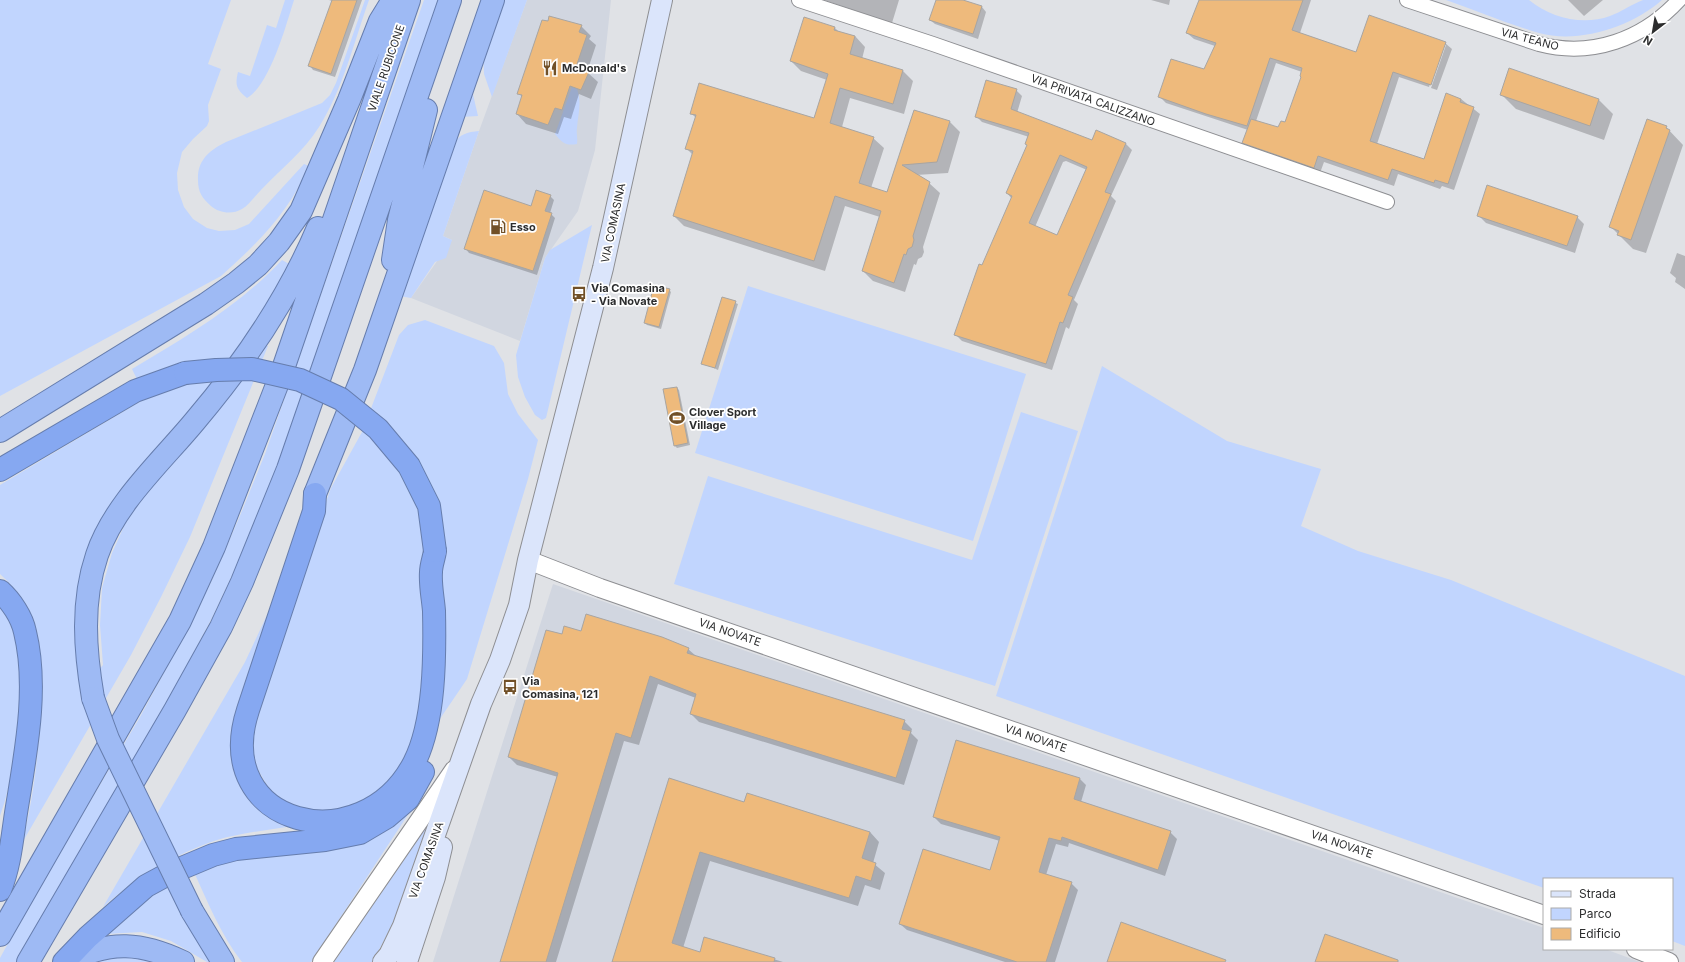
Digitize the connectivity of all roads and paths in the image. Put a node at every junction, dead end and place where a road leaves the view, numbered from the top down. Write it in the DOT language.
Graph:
graph roads {
  1 [pos="393,0"];
  2 [pos="409,0"];
  3 [pos="450,0"];
  4 [pos="455,0"];
  5 [pos="493,0"];
  6 [pos="662,0"];
  7 [pos="799,0"];
  8 [pos="1407,0"];
  9 [pos="1679,0"];
  10 [pos="362,137"];
  11 [pos="1387,202"];
  12 [pos="387,306"];
  13 [pos="0,431"];
  14 [pos="0,470"];
  15 [pos="435,551"];
  16 [pos="528,560"];
  17 [pos="0,591"];
  18 [pos="464,756"];
  19 [pos="15,815"];
  20 [pos="0,853"];
  21 [pos="0,890"];
  22 [pos="1543,914"];
  23 [pos="0,935"];
  24 [pos="1639,950"];
  25 [pos="28,962"];
  26 [pos="64,962"];
  27 [pos="69,962"];
  28 [pos="183,962"];
  29 [pos="223,962"];
  30 [pos="322,962"];
  31 [pos="383,962"];
  32 [pos="407,962"];
  33 [pos="1669,962"];
  1 -- 13 [label="highway"];
  2 -- 10 [label="highway, VIALE RUBICONE"];
  3 -- 25 [label="highway"];
  4 -- 12 [label="highway"];
  5 -- 12 [label="highway"];
  6 -- 16 [label="main road, VIA COMASINA"];
  7 -- 11 [label="street, VIA PRIVATA CALIZZANO"];
  8 -- 9 [label="street, VIA TEANO"];
  10 -- 23 [label="highway"];
  10 -- 29 [label="highway, bridge"];
  12 -- 15 [label="highway"];
  14 -- 15 [label="highway, bridge"];
  15 -- 26 [label="highway"];
  16 -- 18 [label="main road, VIA COMASINA"];
  16 -- 22 [label="street, VIA NOVATE"];
  17 -- 19 [label="highway"];
  18 -- 30 [label="street"];
  18 -- 31 [label="main road, VIA COMASINA"];
  18 -- 32 [label="main road, VIA COMASINA"];
  19 -- 20 [label="highway"];
  19 -- 21 [label="highway"];
  24 -- 33 [label="street"];
  27 -- 28 [label="highway"];
}
